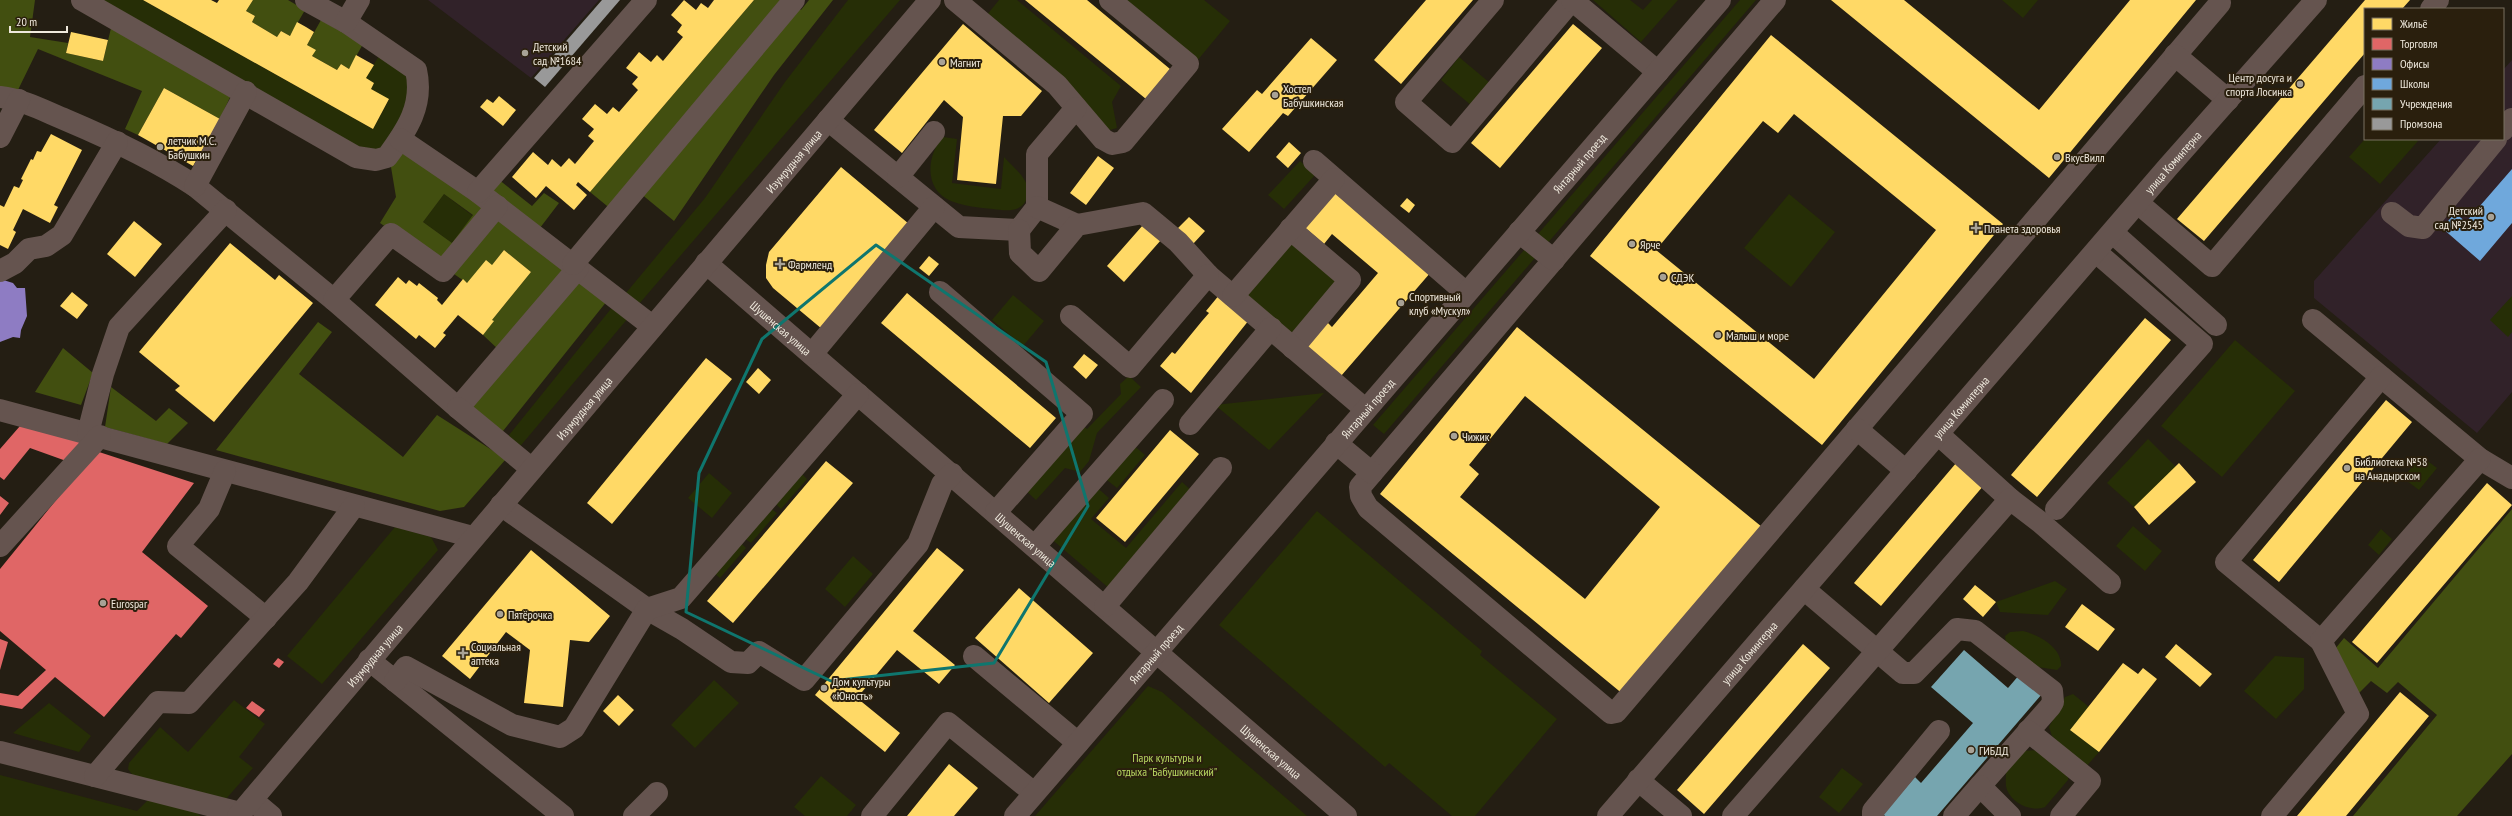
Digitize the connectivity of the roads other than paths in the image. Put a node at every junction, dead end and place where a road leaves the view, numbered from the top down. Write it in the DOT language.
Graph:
graph roads {
  1 [pos="82,0"];
  2 [pos="306,0"];
  3 [pos="359,0"];
  4 [pos="646,0"];
  5 [pos="794,0"];
  6 [pos="930,0"];
  7 [pos="955,0"];
  8 [pos="1110,0"];
  9 [pos="1493,0"];
  10 [pos="1572,0"];
  11 [pos="1720,0"];
  12 [pos="1775,0"];
  13 [pos="2316,0"];
  14 [pos="2438,0"];
  15 [pos="2220,2"];
  16 [pos="2431,8"];
  17 [pos="346,22"];
  18 [pos="2175,55"];
  19 [pos="1658,72"];
  20 [pos="2364,87"];
  21 [pos="246,92"];
  22 [pos="9,98"];
  23 [pos="2228,100"];
  24 [pos="1076,108"];
  25 [pos="2512,119"];
  26 [pos="828,120"];
  27 [pos="2504,129"];
  28 [pos="934,132"];
  29 [pos="0,136"];
  30 [pos="400,139"];
  31 [pos="2495,140"];
  32 [pos="117,142"];
  33 [pos="1314,161"];
  34 [pos="898,177"];
  35 [pos="1334,179"];
  36 [pos="195,186"];
  37 [pos="478,192"];
  38 [pos="2138,203"];
  39 [pos="497,206"];
  40 [pos="934,207"];
  41 [pos="1037,207"];
  42 [pos="226,210"];
  43 [pos="2392,213"];
  44 [pos="1077,225"];
  45 [pos="1290,229"];
  46 [pos="1019,230"];
  47 [pos="1519,232"];
  48 [pos="2113,233"];
  49 [pos="2096,252"];
  50 [pos="1554,260"];
  51 [pos="706,263"];
  52 [pos="575,266"];
  53 [pos="0,271"];
  54 [pos="1208,275"];
  55 [pos="940,292"];
  56 [pos="1466,293"];
  57 [pos="1233,296"];
  58 [pos="334,300"];
  59 [pos="1071,316"];
  60 [pos="2314,320"];
  61 [pos="2216,325"];
  62 [pos="652,326"];
  63 [pos="1271,328"];
  64 [pos="1294,348"];
  65 [pos="812,354"];
  66 [pos="2381,377"];
  67 [pos="858,394"];
  68 [pos="1163,400"];
  69 [pos="458,408"];
  70 [pos="1365,409"];
  71 [pos="0,410"];
  72 [pos="1190,424"];
  73 [pos="1857,429"];
  74 [pos="1938,434"];
  75 [pos="94,435"];
  76 [pos="1336,443"];
  77 [pos="2480,458"];
  78 [pos="1221,468"];
  79 [pos="532,469"];
  80 [pos="225,471"];
  81 [pos="1906,471"];
  82 [pos="1372,473"];
  83 [pos="952,474"];
  84 [pos="2512,478"];
  85 [pos="2010,499"];
  86 [pos="501,505"];
  87 [pos="354,506"];
  88 [pos="2056,509"];
  89 [pos="996,512"];
  90 [pos="473,537"];
  91 [pos="0,546"];
  92 [pos="1035,546"];
  93 [pos="2110,583"];
  94 [pos="1804,589"];
  95 [pos="1105,606"];
  96 [pos="647,609"];
  97 [pos="266,618"];
  98 [pos="2321,641"];
  99 [pos="1157,651"];
  100 [pos="1877,651"];
  101 [pos="974,656"];
  102 [pos="368,660"];
  103 [pos="394,681"];
  104 [pos="2028,730"];
  105 [pos="1940,731"];
  106 [pos="1078,743"];
  107 [pos="0,752"];
  108 [pos="95,776"];
  109 [pos="1638,780"];
  110 [pos="1980,786"];
  111 [pos="657,793"];
  112 [pos="1034,793"];
  113 [pos="243,810"];
  114 [pos="1672,813"];
  115 [pos="271,816"];
  116 [pos="563,816"];
  117 [pos="634,816"];
  118 [pos="872,816"];
  119 [pos="1015,816"];
  120 [pos="1346,816"];
  121 [pos="1608,816"];
  122 [pos="1733,816"];
  123 [pos="1873,816"];
  124 [pos="1954,816"];
  125 [pos="2010,816"];
  126 [pos="2061,816"];
  127 [pos="2272,816"];
  1 -- 21 [label="street"];
  2 -- 17 [label="street"];
  3 -- 17 [label="street"];
  4 -- 37 [label="street"];
  5 -- 52 [label="street"];
  6 -- 26 [label="street, Изумрудная улица"];
  7 -- 24 [label="street"];
  8 -- 24 [label="street"];
  9 -- 10 [label="street"];
  10 -- 19 [label="street"];
  11 -- 19 [label="street, Янтарный проезд"];
  12 -- 50 [label="street"];
  13 -- 23 [label="street, улица Коминтерна"];
  14 -- 16 [label="street"];
  15 -- 18 [label="street"];
  17 -- 30 [label="street"];
  18 -- 23 [label="street"];
  18 -- 73 [label="street"];
  19 -- 47 [label="street, Янтарный проезд"];
  20 -- 38 [label="street"];
  21 -- 30 [label="street"];
  21 -- 36 [label="street"];
  22 -- 29 [label="street"];
  22 -- 32 [label="street"];
  23 -- 38 [label="street, улица Коминтерна"];
  24 -- 41 [label="street"];
  25 -- 27 [label="street"];
  26 -- 34 [label="street"];
  26 -- 51 [label="street, Изумрудная улица"];
  28 -- 34 [label="street"];
  30 -- 37 [label="street"];
  31 -- 43 [label="street"];
  32 -- 36 [label="street"];
  32 -- 53 [label="street"];
  33 -- 35 [label="street"];
  34 -- 40 [label="street"];
  35 -- 45 [label="street"];
  35 -- 56 [label="street"];
  36 -- 42 [label="street"];
  37 -- 39 [label="street"];
  38 -- 48 [label="street, улица Коминтерна"];
  39 -- 52 [label="street"];
  39 -- 58 [label="street"];
  40 -- 46 [label="street"];
  40 -- 65 [label="street"];
  41 -- 44 [label="street"];
  41 -- 46 [label="street"];
  42 -- 58 [label="street"];
  42 -- 75 [label="street"];
  44 -- 46 [label="street"];
  44 -- 54 [label="street"];
  45 -- 57 [label="street"];
  45 -- 64 [label="street"];
  47 -- 50 [label="street"];
  47 -- 56 [label="street, Янтарный проезд"];
  48 -- 49 [label="street, улица Коминтерна"];
  48 -- 61 [label="street"];
  49 -- 74 [label="street, улица Коминтерна"];
  49 -- 88 [label="street"];
  50 -- 82 [label="street"];
  51 -- 62 [label="street, Изумрудная улица"];
  51 -- 65 [label="street, Шушенская улица"];
  52 -- 62 [label="street"];
  52 -- 69 [label="street"];
  54 -- 57 [label="street"];
  54 -- 59 [label="street"];
  55 -- 89 [label="street"];
  56 -- 70 [label="street, Янтарный проезд"];
  57 -- 63 [label="street"];
  58 -- 69 [label="street"];
  60 -- 66 [label="street"];
  62 -- 79 [label="street, Изумрудная улица"];
  63 -- 64 [label="street"];
  63 -- 72 [label="street"];
  64 -- 70 [label="street"];
  65 -- 67 [label="street, Шушенская улица"];
  66 -- 77 [label="street"];
  66 -- 98 [label="street"];
  67 -- 83 [label="street, Шушенская улица"];
  67 -- 96 [label="street"];
  68 -- 92 [label="street"];
  69 -- 79 [label="street"];
  70 -- 76 [label="street, Янтарный проезд"];
  71 -- 75 [label="street"];
  73 -- 81 [label="street"];
  73 -- 82 [label="street"];
  74 -- 81 [label="street, улица Коминтерна"];
  74 -- 85 [label="street"];
  75 -- 80 [label="street"];
  75 -- 91 [label="street"];
  76 -- 82 [label="street"];
  76 -- 99 [label="street, Янтарный проезд"];
  77 -- 84 [label="street"];
  77 -- 98 [label="street"];
  78 -- 95 [label="street"];
  79 -- 86 [label="street, Изумрудная улица"];
  80 -- 87 [label="street"];
  80 -- 97 [label="street"];
  81 -- 94 [label="street, улица Коминтерна"];
  83 -- 89 [label="street, Шушенская улица"];
  83 -- 96 [label="street"];
  85 -- 93 [label="street"];
  85 -- 100 [label="street"];
  86 -- 90 [label="street, Изумрудная улица"];
  86 -- 96 [label="street"];
  87 -- 90 [label="street"];
  87 -- 97 [label="street"];
  89 -- 92 [label="street, Шушенская улица"];
  90 -- 102 [label="street, Изумрудная улица"];
  92 -- 95 [label="street, Шушенская улица"];
  94 -- 100 [label="street"];
  94 -- 109 [label="street, улица Коминтерна"];
  95 -- 99 [label="street, Шушенская улица"];
  96 -- 103 [label="street"];
  97 -- 108 [label="street"];
  98 -- 127 [label="street"];
  99 -- 106 [label="street, Янтарный проезд"];
  99 -- 120 [label="street, Шушенская улица"];
  100 -- 104 [label="street"];
  100 -- 122 [label="street"];
  101 -- 106 [label="street"];
  102 -- 103 [label="street"];
  102 -- 113 [label="street, Изумрудная улица"];
  103 -- 116 [label="street"];
  104 -- 110 [label="street"];
  104 -- 126 [label="street"];
  105 -- 123 [label="street"];
  106 -- 112 [label="street, Янтарный проезд"];
  107 -- 108 [label="street"];
  108 -- 113 [label="street"];
  109 -- 114 [label="street"];
  109 -- 121 [label="street, улица Коминтерна"];
  110 -- 124 [label="street"];
  110 -- 125 [label="street"];
  111 -- 117 [label="street"];
  112 -- 118 [label="street"];
  112 -- 119 [label="street, Янтарный проезд"];
  113 -- 115 [label="street"];
}
